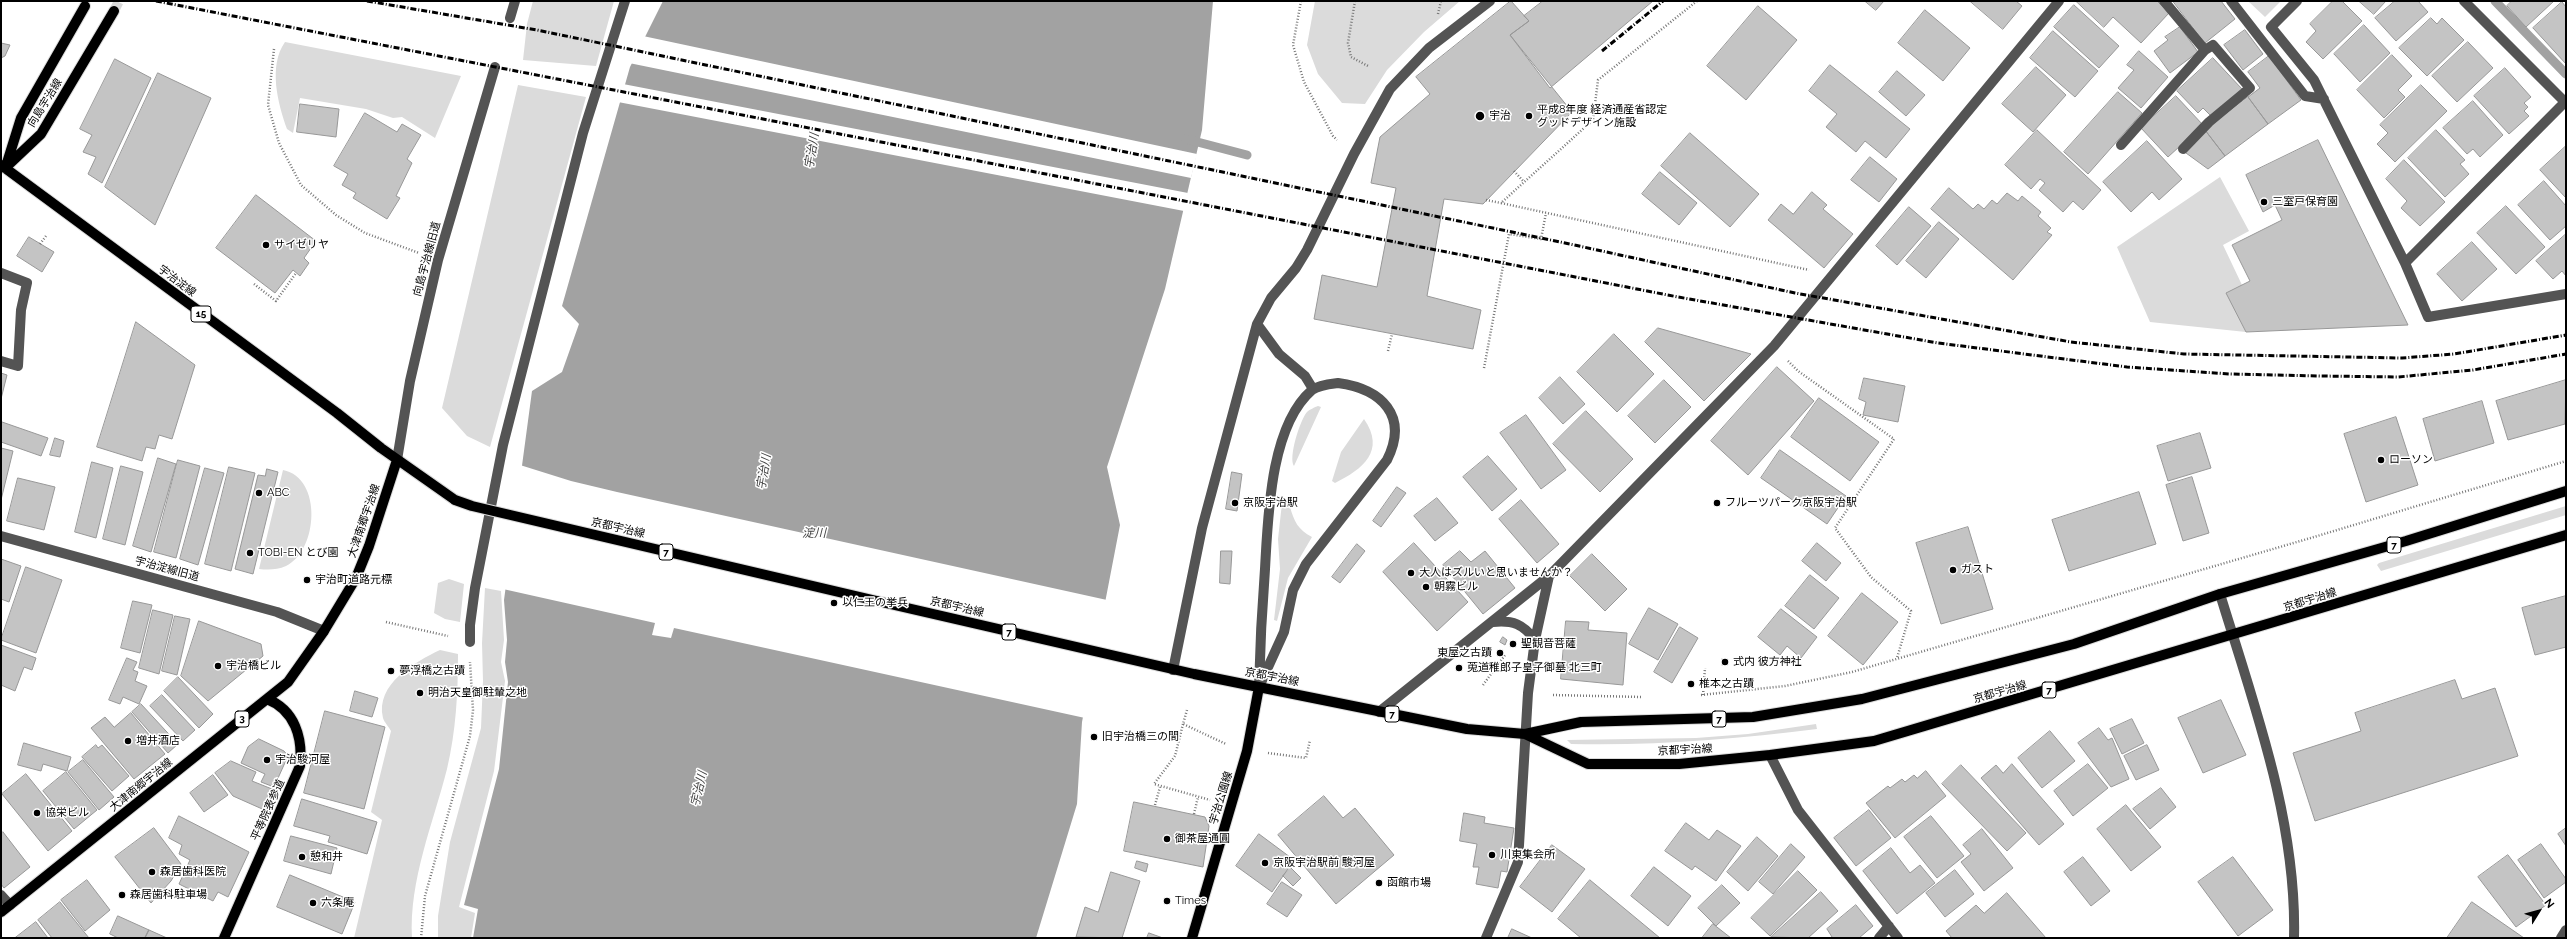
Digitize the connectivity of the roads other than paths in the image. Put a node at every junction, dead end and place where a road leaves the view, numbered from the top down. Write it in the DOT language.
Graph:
graph roads {
  1 [pos="515,1"];
  2 [pos="625,1"];
  3 [pos="1490,1"];
  4 [pos="2059,1"];
  5 [pos="2164,1"];
  6 [pos="2231,1"];
  7 [pos="2297,1"];
  8 [pos="2464,1"];
  9 [pos="85,6"];
  10 [pos="114,11"];
  11 [pos="510,18"];
  12 [pos="2205,50"];
  13 [pos="495,67"];
  14 [pos="2324,99"];
  15 [pos="2566,102"];
  16 [pos="2121,145"];
  17 [pos="2183,148"];
  18 [pos="3,166"];
  19 [pos="2405,263"];
  20 [pos="1,273"];
  21 [pos="2566,294"];
  22 [pos="1257,324"];
  23 [pos="1,361"];
  24 [pos="1313,389"];
  25 [pos="397,460"];
  26 [pos="2566,491"];
  27 [pos="2566,535"];
  28 [pos="1,536"];
  29 [pos="1549,576"];
  30 [pos="2220,594"];
  31 [pos="1493,622"];
  32 [pos="324,631"];
  33 [pos="2233,636"];
  34 [pos="1534,640"];
  35 [pos="470,642"];
  36 [pos="1173,670"];
  37 [pos="1260,687"];
  38 [pos="267,699"];
  39 [pos="1379,712"];
  40 [pos="1526,734"];
  41 [pos="1770,755"];
  42 [pos="1,895"];
  43 [pos="10,905"];
  44 [pos="1,912"];
  45 [pos="1889,926"];
  46 [pos="2566,930"];
  47 [pos="224,938"];
  48 [pos="1192,938"];
  49 [pos="1486,938"];
  50 [pos="1879,938"];
  51 [pos="1898,938"];
  52 [pos="2294,938"];
  53 [pos="2561,938"];
  1 -- 11 [label="street"];
  2 -- 35 [label="street"];
  3 -- 22 [label="street"];
  4 -- 29 [label="street"];
  5 -- 12 [label="street"];
  6 -- 14 [label="street"];
  7 -- 14 [label="street"];
  8 -- 15 [label="street"];
  9 -- 18 [label="main road, 向島宇治線"];
  10 -- 18 [label="main road, 向島宇治線"];
  12 -- 16 [label="street"];
  12 -- 17 [label="street"];
  13 -- 25 [label="street, 向島宇治線旧道"];
  14 -- 19 [label="street"];
  15 -- 19 [label="street"];
  18 -- 25 [label="main road, 宇治淀線 / 15"];
  19 -- 21 [label="street"];
  20 -- 23 [label="street"];
  22 -- 24 [label="street"];
  22 -- 36 [label="street"];
  24 -- 37 [label="street"];
  24 -- 37 [label="street"];
  25 -- 32 [label="main road, 大津南郷宇治線 / 3"];
  25 -- 36 [label="main road, 京都宇治線 / 7, bridge"];
  26 -- 30 [label="main road, 京都宇治線 / 7"];
  27 -- 33 [label="main road, 京都宇治線 / 7"];
  28 -- 32 [label="street, 宇治淀線旧道"];
  29 -- 31 [label="street"];
  29 -- 34 [label="street"];
  30 -- 33 [label="street"];
  30 -- 40 [label="main road, 京都宇治線 / 7"];
  31 -- 34 [label="street"];
  31 -- 39 [label="street"];
  32 -- 38 [label="main road, 大津南郷宇治線 / 3"];
  33 -- 41 [label="main road, 京都宇治線 / 7"];
  33 -- 52 [label="street"];
  34 -- 40 [label="street"];
  36 -- 37 [label="main road, 京都宇治線 / 7"];
  37 -- 39 [label="main road, 京都宇治線 / 7"];
  37 -- 48 [label="main road, 宇治公園線"];
  38 -- 43 [label="main road, 大津南郷宇治線 / 3"];
  38 -- 47 [label="main road, 平等院表参道"];
  39 -- 40 [label="main road, 京都宇治線 / 7"];
  40 -- 41 [label="main road, 京都宇治線 / 7"];
  40 -- 49 [label="street"];
  41 -- 45 [label="street"];
  42 -- 43 [label="street"];
  43 -- 44 [label="main road, 大津南郷宇治線 / 3"];
  45 -- 50 [label="street"];
  45 -- 51 [label="street"];
  46 -- 53 [label="street"];
}
